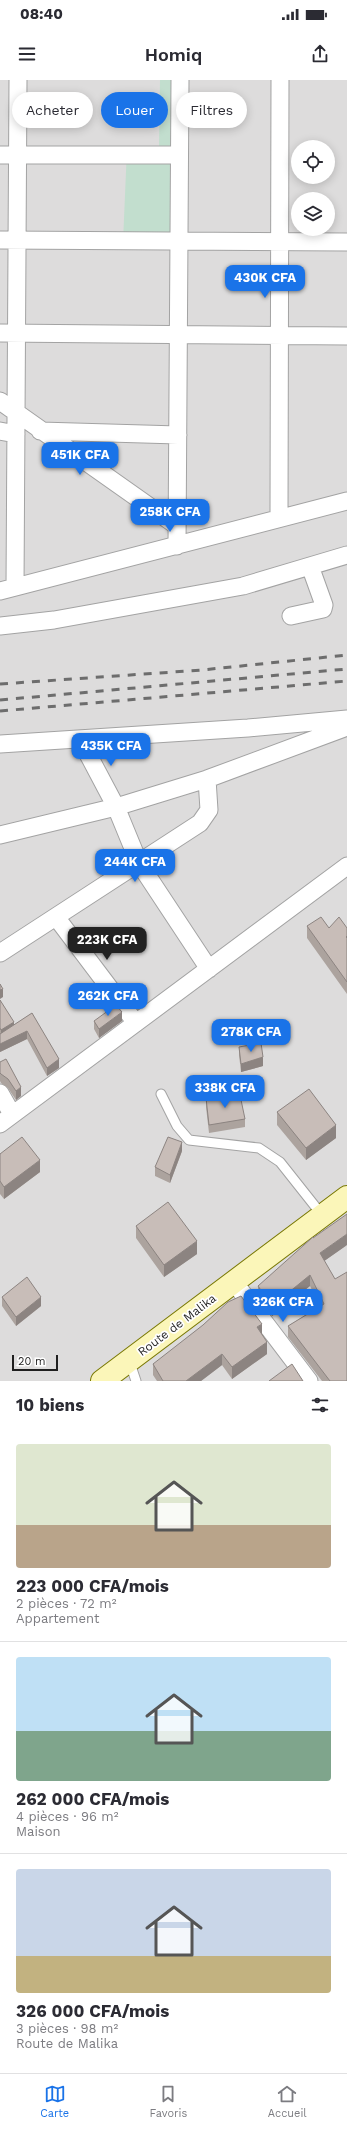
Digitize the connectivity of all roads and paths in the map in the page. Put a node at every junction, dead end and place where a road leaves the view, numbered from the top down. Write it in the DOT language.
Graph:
graph roads {
  1 [pos="18,80"];
  2 [pos="180,80"];
  3 [pos="280,80"];
  4 [pos="0,155"];
  5 [pos="18,155"];
  6 [pos="179,155"];
  7 [pos="0,240"];
  8 [pos="17,240"];
  9 [pos="179,241"];
  10 [pos="280,242"];
  11 [pos="347,242"];
  12 [pos="8,333"];
  13 [pos="178,335"];
  14 [pos="279,335"];
  15 [pos="347,336"];
  16 [pos="0,401"];
  17 [pos="16,412"];
  18 [pos="40,431"];
  19 [pos="8,432"];
  20 [pos="178,435"];
  21 [pos="347,501"];
  22 [pos="279,518"];
  23 [pos="177,526"];
  24 [pos="177,546"];
  25 [pos="347,555"];
  26 [pos="310,566"];
  27 [pos="7,589"];
  28 [pos="290,616"];
  29 [pos="0,626"];
  30 [pos="347,719"];
  31 [pos="347,727"];
  32 [pos="80,739"];
  33 [pos="0,744"];
  34 [pos="207,779"];
  35 [pos="116,808"];
  36 [pos="0,835"];
  37 [pos="139,863"];
  38 [pos="347,866"];
  39 [pos="56,917"];
  40 [pos="0,953"];
  41 [pos="209,969"];
  42 [pos="136,1023"];
  43 [pos="0,1093"];
  44 [pos="161,1094"];
  45 [pos="6,1119"];
  46 [pos="347,1197"];
  47 [pos="322,1216"];
  48 [pos="234,1282"];
  49 [pos="129,1360"];
  50 [pos="102,1381"];
  51 [pos="136,1381"];
  52 [pos="309,1381"];
  1 -- 5 [label="street"];
  2 -- 6 [label="street"];
  3 -- 10 [label="street"];
  4 -- 5 [label="street"];
  5 -- 6 [label="street"];
  5 -- 8 [label="street"];
  6 -- 9 [label="street"];
  7 -- 8 [label="street"];
  8 -- 9 [label="street"];
  8 -- 12 [label="street"];
  9 -- 10 [label="street"];
  9 -- 13 [label="street"];
  10 -- 11 [label="street"];
  10 -- 14 [label="street"];
  12 -- 13 [label="street"];
  12 -- 17 [label="street"];
  13 -- 14 [label="street"];
  13 -- 20 [label="street"];
  14 -- 15 [label="street"];
  14 -- 22 [label="street"];
  16 -- 17 [label="street"];
  17 -- 18 [label="street"];
  17 -- 19 [label="street"];
  18 -- 20 [label="street"];
  18 -- 23 [label="street"];
  19 -- 27 [label="street"];
  20 -- 23 [label="street"];
  21 -- 22 [label="street"];
  22 -- 24 [label="street"];
  23 -- 24 [label="street"];
  24 -- 27 [label="street"];
  25 -- 26 [label="street"];
  26 -- 28 [label="street"];
  26 -- 29 [label="street"];
  30 -- 32 [label="street"];
  31 -- 34 [label="street"];
  32 -- 33 [label="street"];
  32 -- 35 [label="street"];
  34 -- 35 [label="street"];
  34 -- 37 [label="street"];
  35 -- 36 [label="street"];
  35 -- 37 [label="street"];
  37 -- 39 [label="street"];
  37 -- 41 [label="street"];
  38 -- 41 [label="street"];
  39 -- 40 [label="street"];
  39 -- 42 [label="street"];
  41 -- 42 [label="street"];
  42 -- 45 [label="street"];
  43 -- 45 [label="street"];
  44 -- 47 [label="lane"];
  46 -- 47 [label="main road, Route de Malika"];
  47 -- 48 [label="main road, Route de Malika"];
  48 -- 49 [label="main road, Route de Malika"];
  48 -- 52 [label="street"];
  49 -- 50 [label="main road, Route de Malika"];
  49 -- 51 [label="lane"];
}
